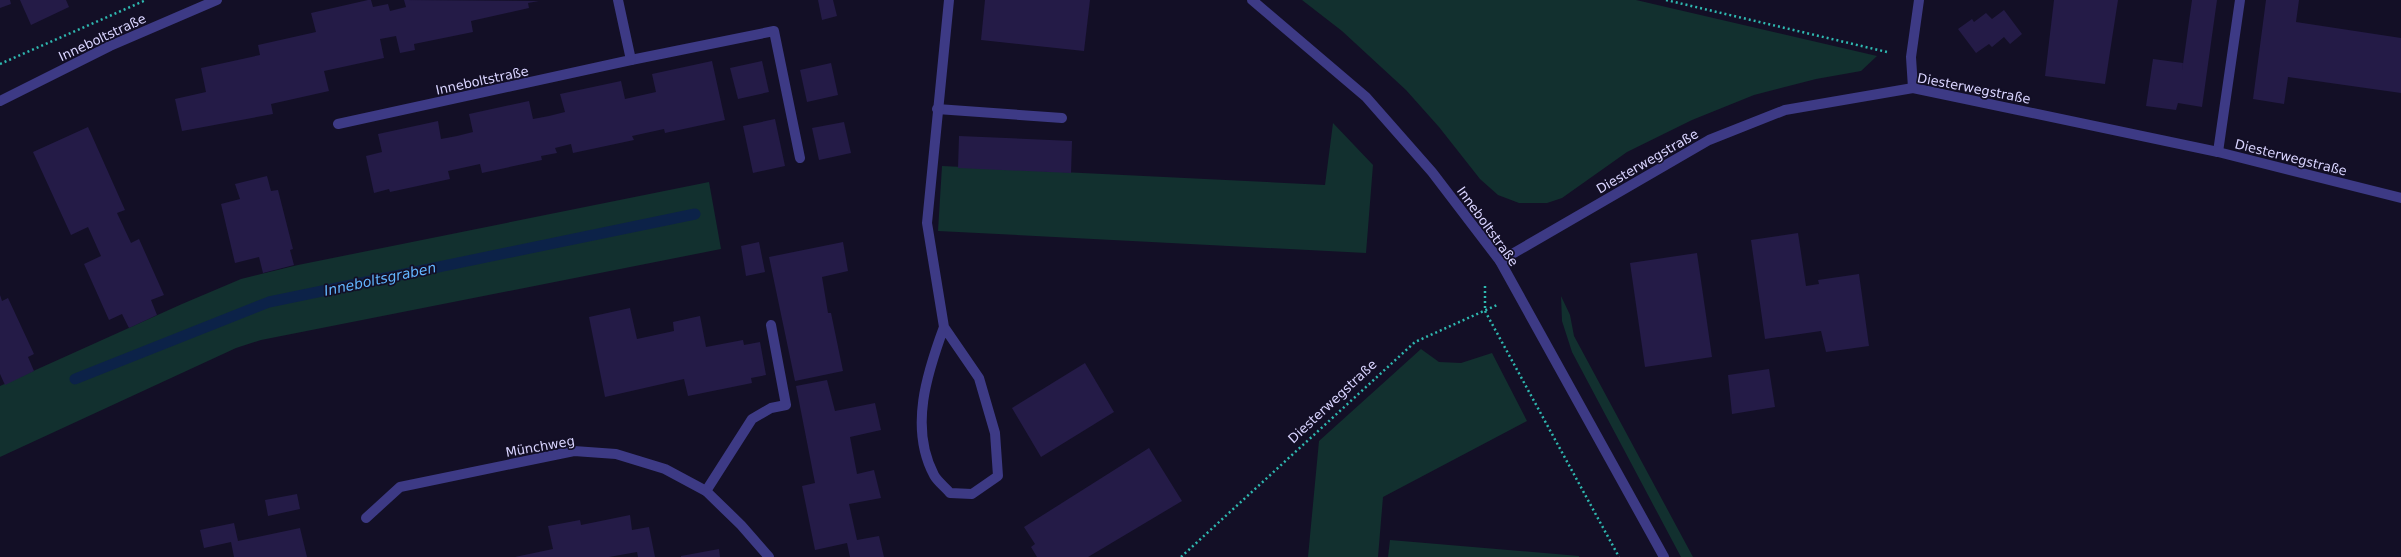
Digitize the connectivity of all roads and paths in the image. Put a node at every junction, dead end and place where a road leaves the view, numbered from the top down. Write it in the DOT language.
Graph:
graph roads {
  1 [pos="146,0"];
  2 [pos="217,0"];
  3 [pos="618,0"];
  4 [pos="949,0"];
  5 [pos="1252,0"];
  6 [pos="1666,0"];
  7 [pos="1919,0"];
  8 [pos="2240,0"];
  9 [pos="1911,57"];
  10 [pos="631,60"];
  11 [pos="0,64"];
  12 [pos="1914,88"];
  13 [pos="0,101"];
  14 [pos="937,109"];
  15 [pos="1062,118"];
  16 [pos="338,124"];
  17 [pos="2218,152"];
  18 [pos="800,158"];
  19 [pos="2401,198"];
  20 [pos="1500,261"];
  21 [pos="1519,295"];
  22 [pos="1485,311"];
  23 [pos="771,325"];
  24 [pos="944,327"];
  25 [pos="706,491"];
  26 [pos="366,518"];
  27 [pos="769,557"];
  28 [pos="1181,557"];
  29 [pos="1619,557"];
  30 [pos="1664,557"];
  1 -- 11 [label="path"];
  2 -- 13 [label="street, Inneboltstraße"];
  3 -- 10 [label="street"];
  4 -- 14 [label="street"];
  5 -- 20 [label="street, Inneboltstraße"];
  6 -- 9 [label="path"];
  7 -- 9 [label="street"];
  8 -- 17 [label="street"];
  9 -- 12 [label="street"];
  10 -- 16 [label="street, Inneboltstraße"];
  10 -- 18 [label="street, Inneboltstraße"];
  12 -- 17 [label="street, Diesterwegstraße"];
  12 -- 20 [label="street, Diesterwegstraße"];
  14 -- 15 [label="street"];
  14 -- 24 [label="street"];
  17 -- 19 [label="street, Diesterwegstraße"];
  20 -- 21 [label="street, Inneboltstraße"];
  21 -- 22 [label="path, Diesterwegstraße"];
  21 -- 30 [label="street, Inneboltstraße"];
  22 -- 28 [label="path, Diesterwegstraße"];
  22 -- 29 [label="path"];
  23 -- 25 [label="street"];
  24 -- 24 [label="street"];
  25 -- 26 [label="street, Münchweg"];
  25 -- 27 [label="street, Münchweg"];
}
